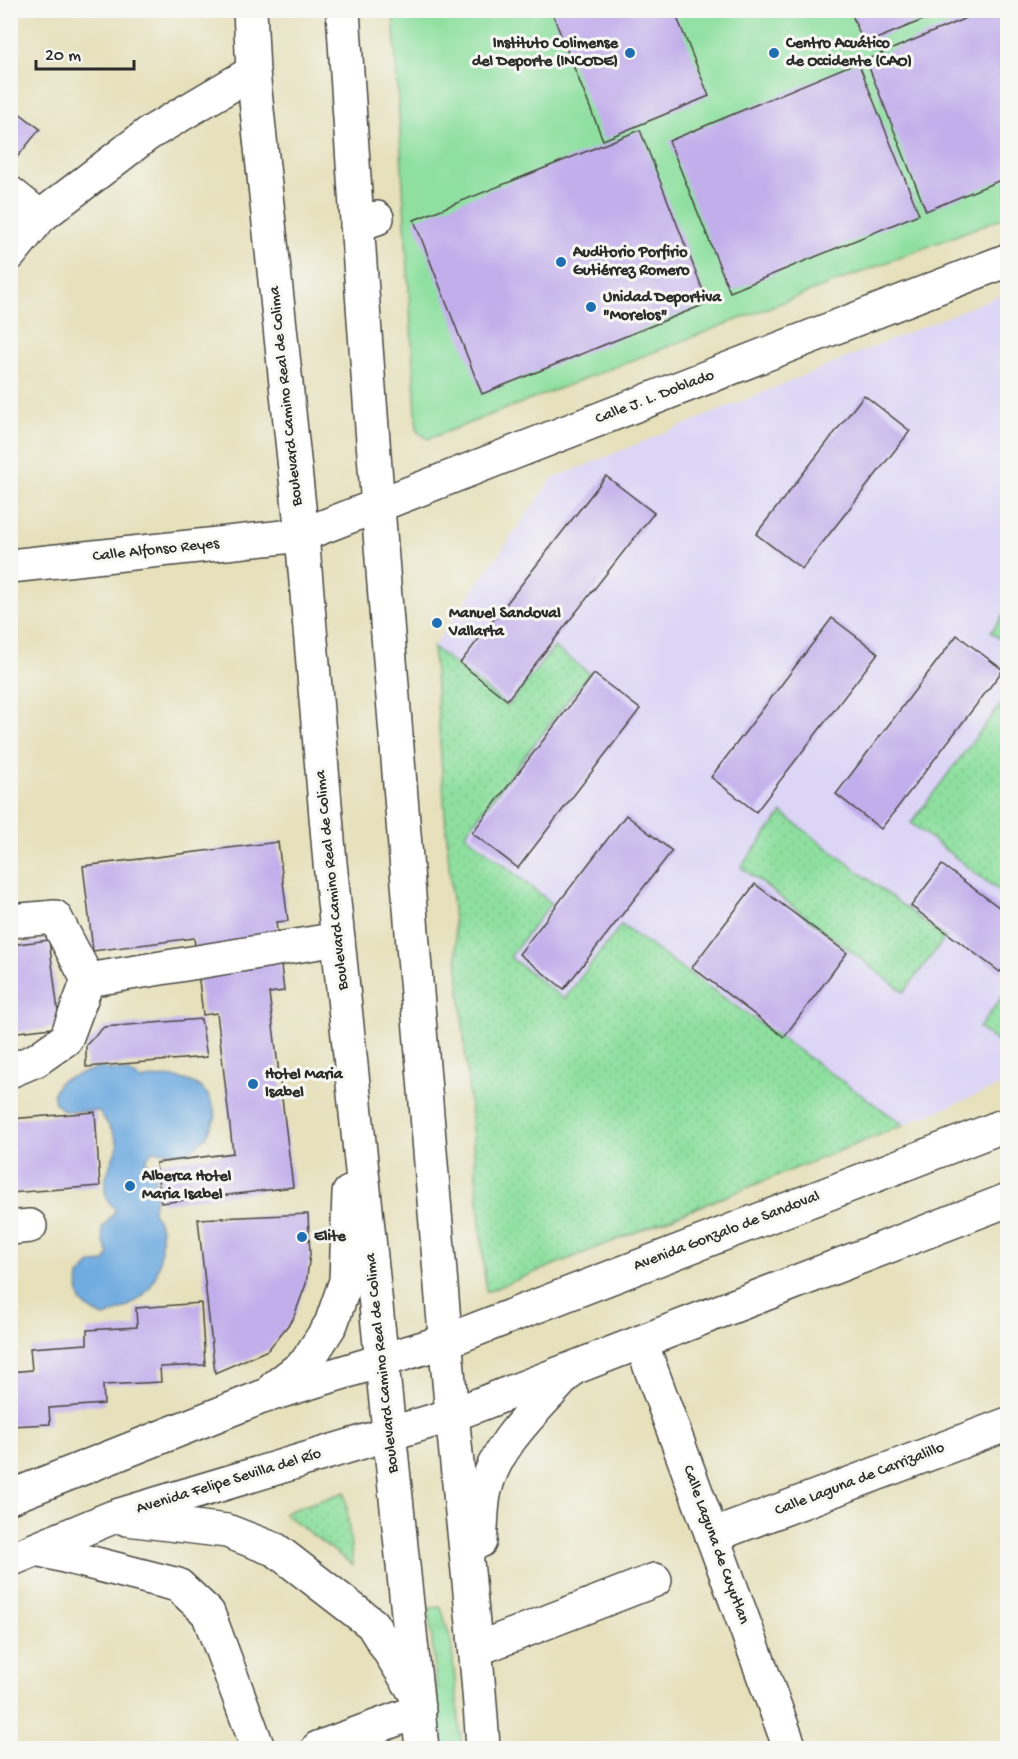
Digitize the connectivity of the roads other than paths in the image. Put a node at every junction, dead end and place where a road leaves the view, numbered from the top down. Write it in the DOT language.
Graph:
graph roads {
  1 [pos="250,10"];
  2 [pos="344,10"];
  3 [pos="253,72"];
  4 [pos="10,193"];
  5 [pos="40,217"];
  6 [pos="10,254"];
  7 [pos="1008,260"];
  8 [pos="377,506"];
  9 [pos="302,536"];
  10 [pos="10,566"];
  11 [pos="10,921"];
  12 [pos="338,939"];
  13 [pos="88,980"];
  14 [pos="10,1071"];
  15 [pos="355,1084"];
  16 [pos="1008,1124"];
  17 [pos="1008,1200"];
  18 [pos="446,1341"];
  19 [pos="641,1342"];
  20 [pos="382,1360"];
  21 [pos="573,1368"];
  22 [pos="262,1397"];
  23 [pos="452,1415"];
  24 [pos="1008,1424"];
  25 [pos="388,1434"];
  26 [pos="10,1497"];
  27 [pos="113,1517"];
  28 [pos="711,1536"];
  29 [pos="24,1555"];
  30 [pos="655,1580"];
  31 [pos="476,1642"];
  32 [pos="418,1704"];
  33 [pos="258,1749"];
  34 [pos="318,1749"];
  35 [pos="422,1749"];
  36 [pos="483,1749"];
  37 [pos="790,1749"];
  1 -- 3 [label="main road, Boulevard Camino Real de Colima"];
  2 -- 8 [label="main road"];
  3 -- 5 [label="main road"];
  3 -- 9 [label="main road, Boulevard Camino Real de Colima"];
  4 -- 5 [label="main road"];
  5 -- 6 [label="main road"];
  7 -- 8 [label="main road, Calle J. L. Doblado"];
  8 -- 9 [label="main road, Calle J. L. Doblado"];
  8 -- 18 [label="main road"];
  9 -- 10 [label="main road, Calle Alfonso Reyes"];
  9 -- 12 [label="main road, Boulevard Camino Real de Colima"];
  11 -- 13 [label="main road"];
  12 -- 13 [label="main road"];
  12 -- 15 [label="main road, Boulevard Camino Real de Colima"];
  13 -- 14 [label="main road"];
  15 -- 20 [label="main road, Boulevard Camino Real de Colima"];
  15 -- 22 [label="main road"];
  16 -- 18 [label="main road, Avenida Gonzalo de Sandoval"];
  17 -- 19 [label="main road"];
  18 -- 20 [label="main road"];
  18 -- 23 [label="main road"];
  19 -- 21 [label="main road"];
  19 -- 28 [label="main road, Calle Laguna de Cuyutlan"];
  20 -- 22 [label="main road"];
  20 -- 25 [label="main road, Boulevard Camino Real de Colima"];
  21 -- 23 [label="main road"];
  21 -- 31 [label="main road"];
  22 -- 26 [label="main road"];
  23 -- 25 [label="main road, Avenida Felipe Sevilla del Río"];
  23 -- 31 [label="main road"];
  24 -- 28 [label="main road, Calle Laguna de Carrizalillo"];
  25 -- 27 [label="main road, Avenida Felipe Sevilla del Río"];
  25 -- 32 [label="main road, Boulevard Camino Real de Colima"];
  27 -- 29 [label="main road, Avenida Felipe Sevilla del Río"];
  27 -- 32 [label="main road"];
  28 -- 37 [label="main road, Calle Laguna de Cuyutlan"];
  29 -- 33 [label="main road"];
  30 -- 31 [label="main road"];
  31 -- 36 [label="main road"];
  32 -- 34 [label="main road"];
  32 -- 35 [label="main road, Boulevard Camino Real de Colima"];
}
